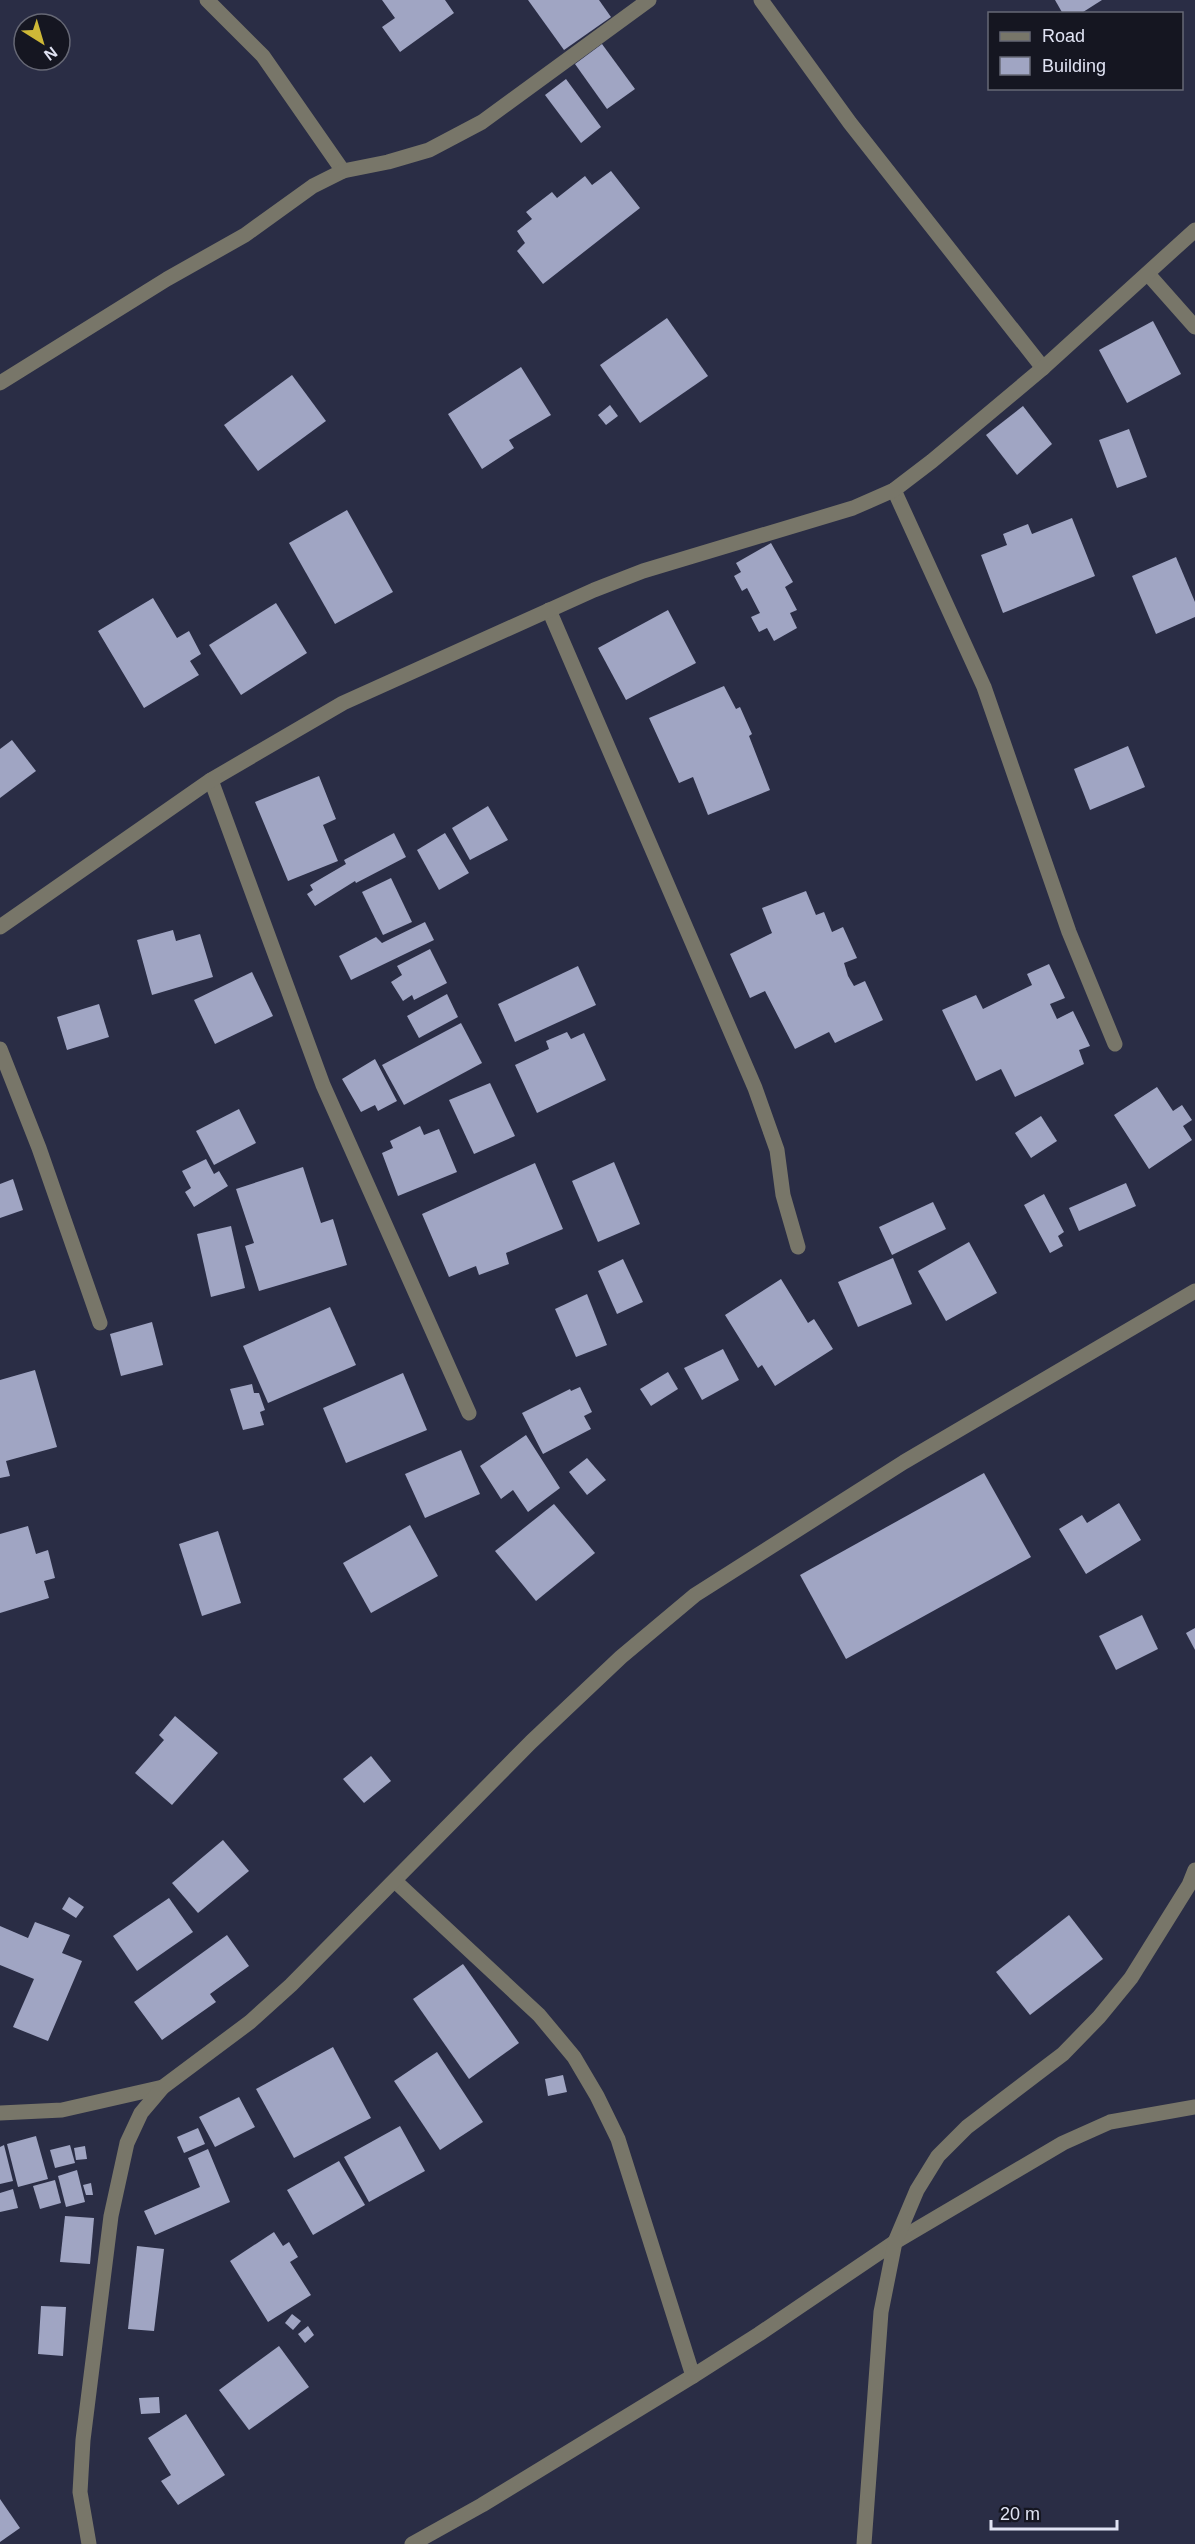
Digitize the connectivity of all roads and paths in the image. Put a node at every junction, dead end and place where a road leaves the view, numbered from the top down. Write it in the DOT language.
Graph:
graph roads {
  1 [pos="207,0"];
  2 [pos="649,0"];
  3 [pos="761,0"];
  4 [pos="343,171"];
  5 [pos="1195,230"];
  6 [pos="1148,274"];
  7 [pos="1195,327"];
  8 [pos="1043,368"];
  9 [pos="0,384"];
  10 [pos="894,490"];
  11 [pos="549,610"];
  12 [pos="211,780"];
  13 [pos="0,927"];
  14 [pos="1115,1044"];
  15 [pos="0,1049"];
  16 [pos="798,1247"];
  17 [pos="1195,1291"];
  18 [pos="100,1323"];
  19 [pos="469,1413"];
  20 [pos="1195,1870"];
  21 [pos="395,1881"];
  22 [pos="163,2087"];
  23 [pos="1195,2107"];
  24 [pos="0,2113"];
  25 [pos="895,2242"];
  26 [pos="693,2376"];
  27 [pos="90,2544"];
  28 [pos="412,2544"];
  29 [pos="864,2544"];
  1 -- 4 [label="street"];
  2 -- 4 [label="street"];
  3 -- 8 [label="street"];
  4 -- 9 [label="street"];
  5 -- 6 [label="street"];
  6 -- 7 [label="street"];
  6 -- 8 [label="street"];
  8 -- 10 [label="street"];
  10 -- 11 [label="street"];
  10 -- 14 [label="street"];
  11 -- 12 [label="street"];
  11 -- 16 [label="street"];
  12 -- 13 [label="street"];
  12 -- 19 [label="street"];
  15 -- 18 [label="street"];
  17 -- 21 [label="street"];
  20 -- 25 [label="street"];
  21 -- 22 [label="street"];
  21 -- 26 [label="street"];
  22 -- 24 [label="street"];
  22 -- 27 [label="street"];
  23 -- 25 [label="street"];
  25 -- 26 [label="street"];
  25 -- 29 [label="street"];
  26 -- 28 [label="street"];
}
